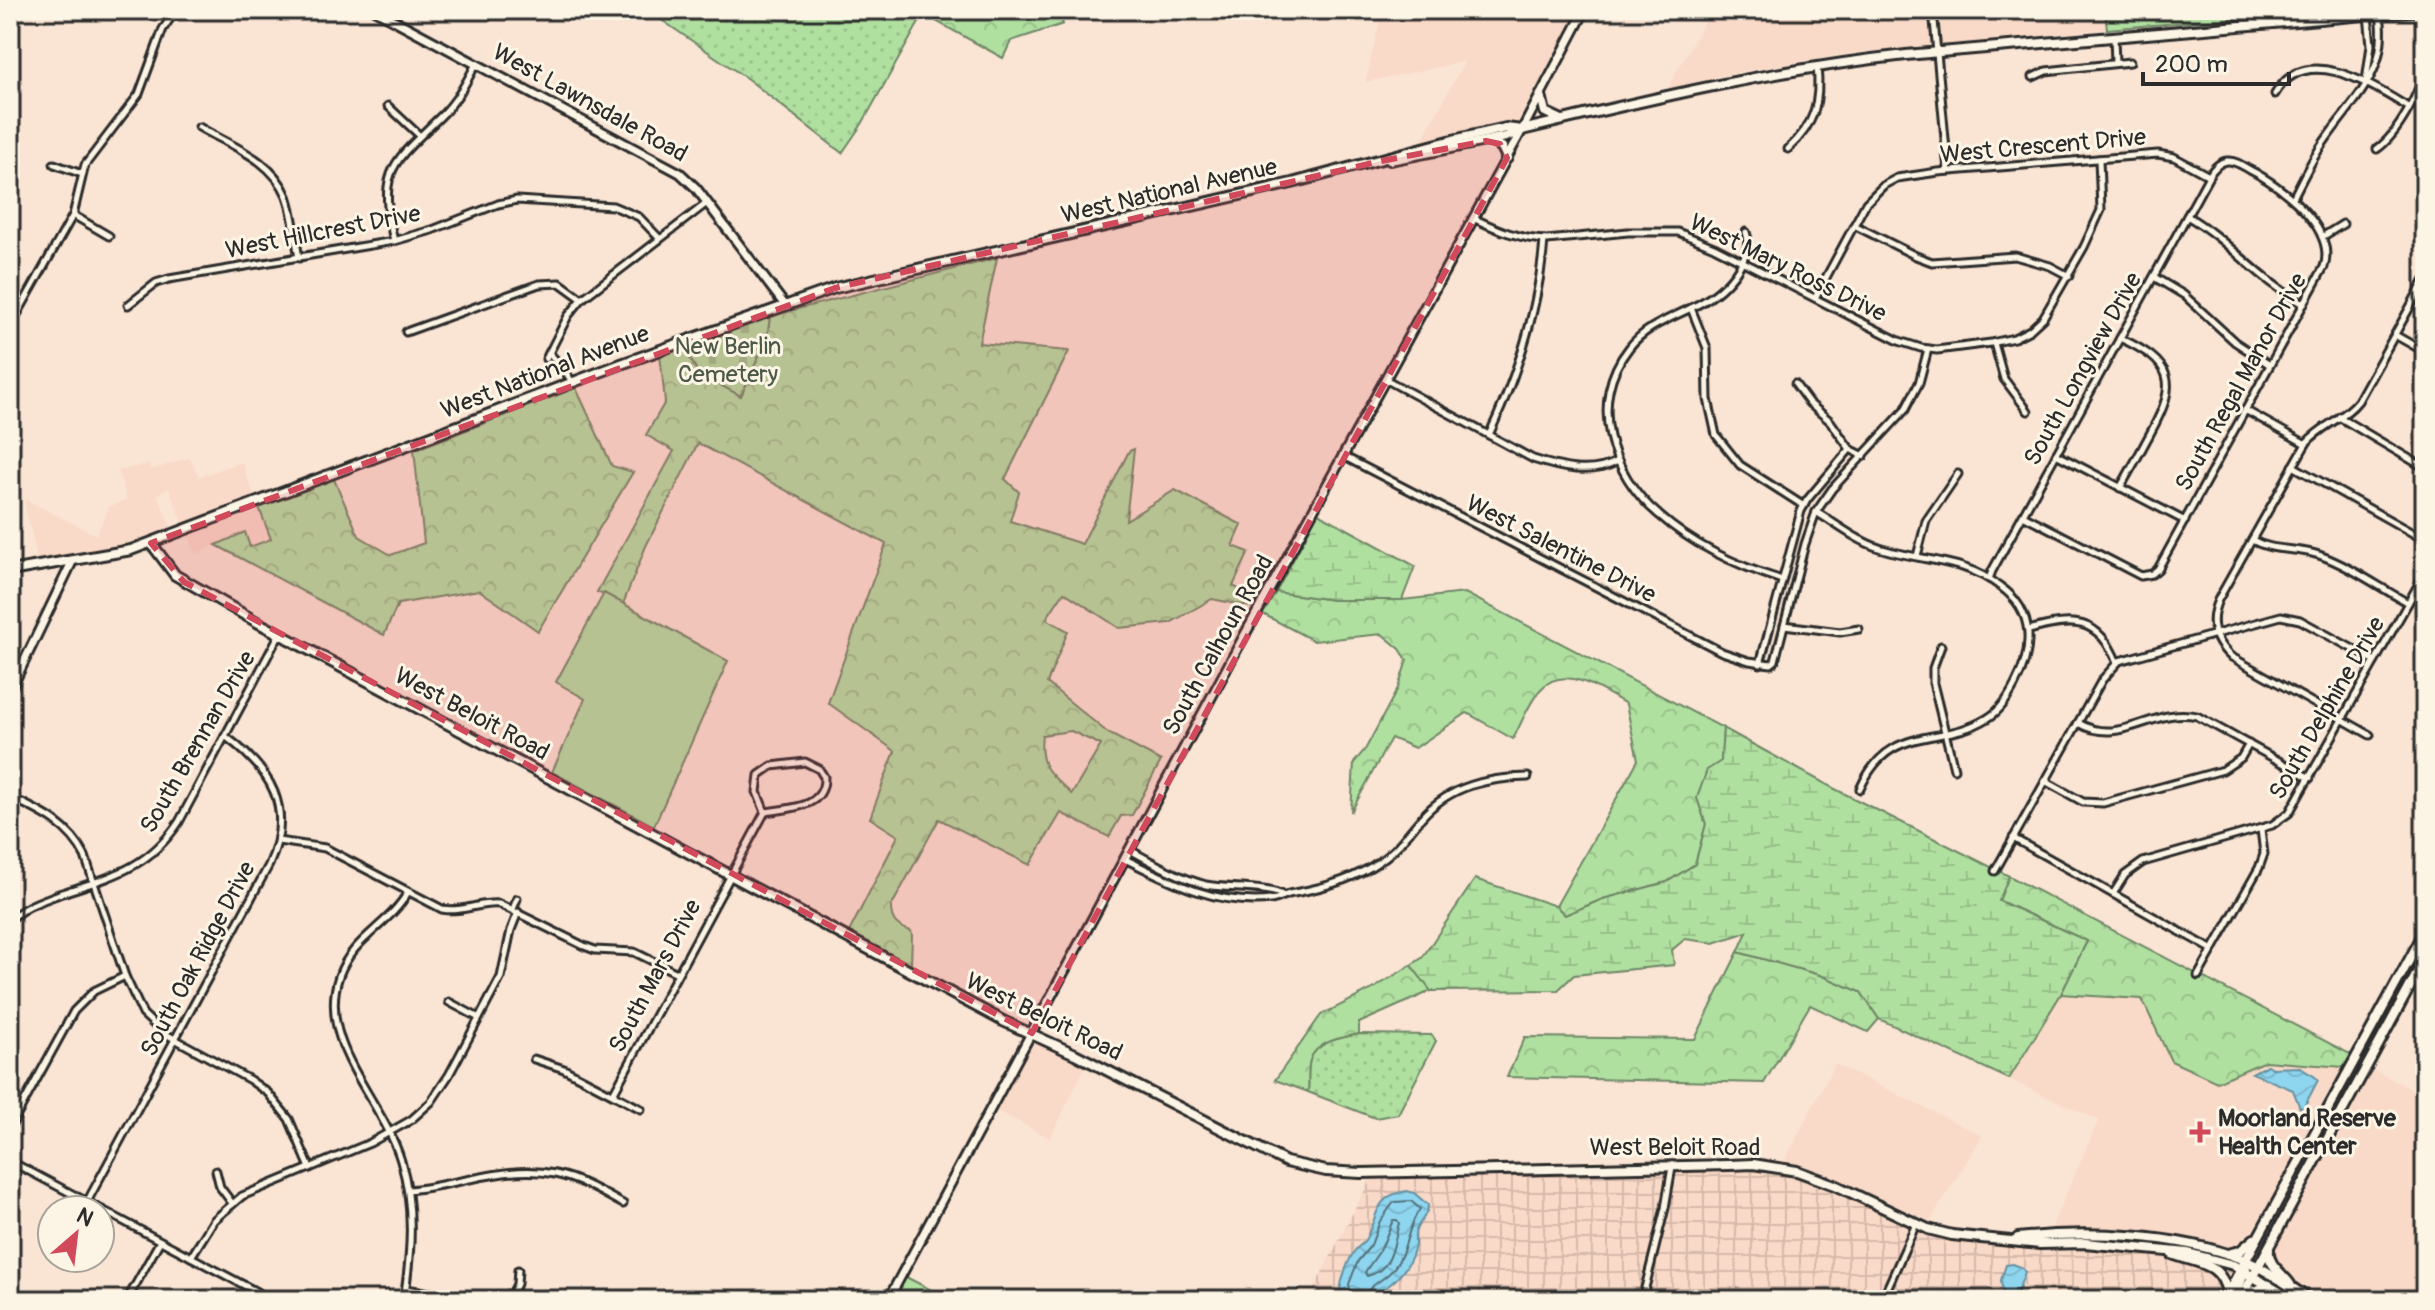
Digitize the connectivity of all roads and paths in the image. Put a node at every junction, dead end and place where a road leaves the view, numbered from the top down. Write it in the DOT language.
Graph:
graph roads {
  1 [pos="176,10"];
  2 [pos="375,10"];
  3 [pos="1585,10"];
  4 [pos="1933,10"];
  5 [pos="2253,10"];
  6 [pos="2422,10"];
  7 [pos="2380,14"];
  8 [pos="2368,15"];
  9 [pos="2254,25"];
  10 [pos="2114,37"];
  11 [pos="1937,52"];
  12 [pos="2130,62"];
  13 [pos="2115,63"];
  14 [pos="477,64"];
  15 [pos="1817,66"];
  16 [pos="2424,67"];
  17 [pos="2033,77"];
  18 [pos="2366,82"];
  19 [pos="2275,94"];
  20 [pos="1541,95"];
  21 [pos="388,106"];
  22 [pos="2408,107"];
  23 [pos="1563,120"];
  24 [pos="199,127"];
  25 [pos="1522,130"];
  26 [pos="419,135"];
  27 [pos="1486,141"];
  28 [pos="1788,149"];
  29 [pos="2377,149"];
  30 [pos="1507,158"];
  31 [pos="2099,159"];
  32 [pos="1381,161"];
  33 [pos="54,164"];
  34 [pos="1948,171"];
  35 [pos="82,174"];
  36 [pos="2209,176"];
  37 [pos="2293,198"];
  38 [pos="708,202"];
  39 [pos="73,215"];
  40 [pos="2187,216"];
  41 [pos="1473,218"];
  42 [pos="2343,224"];
  43 [pos="1854,225"];
  44 [pos="1746,232"];
  45 [pos="109,236"];
  46 [pos="2322,237"];
  47 [pos="660,239"];
  48 [pos="1544,240"];
  49 [pos="394,241"];
  50 [pos="299,258"];
  51 [pos="1742,261"];
  52 [pos="2069,276"];
  53 [pos="2154,277"];
  54 [pos="2425,280"];
  55 [pos="582,299"];
  56 [pos="1815,299"];
  57 [pos="784,304"];
  58 [pos="2304,304"];
  59 [pos="128,305"];
  60 [pos="1691,308"];
  61 [pos="10,326"];
  62 [pos="406,332"];
  63 [pos="2395,335"];
  64 [pos="2120,338"];
  65 [pos="1994,343"];
  66 [pos="1928,349"];
  67 [pos="2425,352"];
  68 [pos="2270,365"];
  69 [pos="1385,379"];
  70 [pos="572,383"];
  71 [pos="1795,384"];
  72 [pos="2245,410"];
  73 [pos="2028,411"];
  74 [pos="2339,417"];
  75 [pos="1489,435"];
  76 [pos="2306,444"];
  77 [pos="1850,449"];
  78 [pos="2056,454"];
  79 [pos="1343,456"];
  80 [pos="1864,456"];
  81 [pos="1618,461"];
  82 [pos="2293,466"];
  83 [pos="2425,468"];
  84 [pos="1958,474"];
  85 [pos="2120,488"];
  86 [pos="1804,506"];
  87 [pos="1816,512"];
  88 [pos="2023,515"];
  89 [pos="2185,521"];
  90 [pos="2252,540"];
  91 [pos="2425,540"];
  92 [pos="151,543"];
  93 [pos="1917,556"];
  94 [pos="72,562"];
  95 [pos="10,571"];
  96 [pos="2425,573"];
  97 [pos="1989,579"];
  98 [pos="1782,580"];
  99 [pos="2408,603"];
  100 [pos="1784,625"];
  101 [pos="1859,629"];
  102 [pos="2029,630"];
  103 [pos="2215,633"];
  104 [pos="279,634"];
  105 [pos="1941,646"];
  106 [pos="2375,661"];
  107 [pos="2117,663"];
  108 [pos="1763,664"];
  109 [pos="10,691"];
  110 [pos="2342,720"];
  111 [pos="2078,723"];
  112 [pos="1945,732"];
  113 [pos="2370,735"];
  114 [pos="225,736"];
  115 [pos="2249,744"];
  116 [pos="1954,769"];
  117 [pos="1528,777"];
  118 [pos="2310,778"];
  119 [pos="2045,781"];
  120 [pos="1860,789"];
  121 [pos="10,797"];
  122 [pos="765,812"];
  123 [pos="2261,829"];
  124 [pos="2013,838"];
  125 [pos="278,841"];
  126 [pos="1130,850"];
  127 [pos="1125,859"];
  128 [pos="1995,871"];
  129 [pos="730,875"];
  130 [pos="94,883"];
  131 [pos="1201,883"];
  132 [pos="1241,890"];
  133 [pos="408,892"];
  134 [pos="1198,892"];
  135 [pos="2113,894"];
  136 [pos="1282,895"];
  137 [pos="517,899"];
  138 [pos="1240,899"];
  139 [pos="516,910"];
  140 [pos="10,920"];
  141 [pos="2425,933"];
  142 [pos="2213,950"];
  143 [pos="2425,959"];
  144 [pos="677,973"];
  145 [pos="125,976"];
  146 [pos="2198,976"];
  147 [pos="449,1002"];
  148 [pos="479,1018"];
  149 [pos="1032,1033"];
  150 [pos="175,1039"];
  151 [pos="534,1059"];
  152 [pos="613,1094"];
  153 [pos="641,1109"];
  154 [pos="10,1128"];
  155 [pos="389,1133"];
  156 [pos="10,1161"];
  157 [pos="1672,1167"];
  158 [pos="310,1168"];
  159 [pos="216,1171"];
  160 [pos="408,1190"];
  161 [pos="72,1194"];
  162 [pos="91,1194"];
  163 [pos="232,1203"];
  164 [pos="623,1204"];
  165 [pos="116,1217"];
  166 [pos="1916,1224"];
  167 [pos="2258,1236"];
  168 [pos="2005,1239"];
  169 [pos="160,1241"];
  170 [pos="2270,1244"];
  171 [pos="2156,1248"];
  172 [pos="2227,1254"];
  173 [pos="191,1257"];
  174 [pos="2248,1268"];
  175 [pos="518,1270"];
  176 [pos="2269,1285"];
  177 [pos="2293,1288"];
  178 [pos="406,1289"];
  179 [pos="2233,1298"];
  180 [pos="127,1300"];
  181 [pos="272,1300"];
  182 [pos="404,1300"];
  183 [pos="471,1300"];
  184 [pos="509,1300"];
  185 [pos="888,1300"];
  186 [pos="1642,1300"];
  187 [pos="1882,1300"];
  188 [pos="2293,1300"];
  189 [pos="2310,1300"];
  1 -- 35 [label="street"];
  2 -- 14 [label="street, West Lawnsdale Road"];
  3 -- 20 [label="street, South Calhoun Road"];
  4 -- 11 [label="street"];
  5 -- 9 [label="street"];
  6 -- 7 [label="main road, West National Avenue"];
  7 -- 8 [label="main road, West National Avenue"];
  7 -- 18 [label="street"];
  8 -- 9 [label="main road, West National Avenue"];
  8 -- 18 [label="street"];
  9 -- 10 [label="main road, West National Avenue"];
  10 -- 11 [label="main road, West National Avenue"];
  10 -- 13 [label="street"];
  11 -- 15 [label="main road, West National Avenue"];
  11 -- 34 [label="street"];
  12 -- 13 [label="street"];
  13 -- 17 [label="street"];
  14 -- 26 [label="street"];
  14 -- 38 [label="street, West Lawnsdale Road"];
  15 -- 23 [label="main road, West National Avenue"];
  15 -- 28 [label="street"];
  16 -- 22 [label="street"];
  18 -- 19 [label="street"];
  18 -- 22 [label="street"];
  18 -- 37 [label="street"];
  20 -- 23 [label="main road"];
  20 -- 25 [label="street, South Calhoun Road"];
  21 -- 26 [label="street"];
  22 -- 29 [label="street"];
  23 -- 25 [label="main road, West National Avenue"];
  24 -- 50 [label="street"];
  25 -- 27 [label="main road, West National Avenue"];
  25 -- 30 [label="street, South Calhoun Road"];
  25 -- 32 [label="main road, West National Avenue"];
  26 -- 49 [label="street"];
  27 -- 30 [label="main road"];
  27 -- 32 [label="main road, West National Avenue"];
  30 -- 41 [label="street, South Calhoun Road"];
  31 -- 34 [label="street, West Crescent Drive"];
  31 -- 36 [label="street, West Crescent Drive"];
  31 -- 52 [label="street, West Mary Ross Drive"];
  32 -- 57 [label="main road, West National Avenue"];
  33 -- 35 [label="street"];
  34 -- 43 [label="street, West Crescent Drive"];
  35 -- 39 [label="street"];
  36 -- 37 [label="street"];
  36 -- 40 [label="street, South Longview Drive"];
  37 -- 46 [label="street"];
  38 -- 47 [label="street"];
  38 -- 57 [label="street, West Lawnsdale Road"];
  39 -- 45 [label="street"];
  39 -- 61 [label="street"];
  40 -- 53 [label="street, South Longview Drive"];
  40 -- 58 [label="street"];
  41 -- 48 [label="street, West Mary Ross Drive"];
  41 -- 69 [label="street, South Calhoun Road"];
  42 -- 46 [label="street"];
  43 -- 52 [label="street"];
  43 -- 56 [label="street"];
  44 -- 51 [label="street"];
  46 -- 58 [label="street, South Regal Manor Drive"];
  47 -- 49 [label="street, West Hillcrest Drive"];
  47 -- 55 [label="street"];
  48 -- 51 [label="street, West Mary Ross Drive"];
  48 -- 75 [label="street"];
  49 -- 50 [label="street, West Hillcrest Drive"];
  50 -- 59 [label="street, West Hillcrest Drive"];
  51 -- 56 [label="street, West Mary Ross Drive"];
  51 -- 60 [label="street"];
  52 -- 65 [label="street, West Mary Ross Drive"];
  53 -- 64 [label="street, South Longview Drive"];
  53 -- 68 [label="street"];
  54 -- 63 [label="street"];
  55 -- 62 [label="street"];
  55 -- 70 [label="street"];
  56 -- 66 [label="street, West Mary Ross Drive"];
  57 -- 70 [label="main road, West National Avenue"];
  58 -- 68 [label="street, South Regal Manor Drive"];
  60 -- 81 [label="street"];
  60 -- 86 [label="street"];
  63 -- 67 [label="street"];
  63 -- 74 [label="street"];
  64 -- 78 [label="street, South Longview Drive"];
  64 -- 85 [label="street"];
  65 -- 66 [label="street, West Mary Ross Drive"];
  65 -- 73 [label="street"];
  66 -- 80 [label="street"];
  68 -- 72 [label="street, South Regal Manor Drive"];
  69 -- 75 [label="street"];
  69 -- 79 [label="street, South Calhoun Road"];
  70 -- 92 [label="main road, West National Avenue"];
  71 -- 77 [label="street"];
  72 -- 76 [label="street"];
  72 -- 89 [label="street, South Regal Manor Drive"];
  74 -- 76 [label="street"];
  74 -- 83 [label="street"];
  75 -- 81 [label="street"];
  76 -- 82 [label="street"];
  77 -- 80 [label="street"];
  77 -- 86 [label="street"];
  78 -- 85 [label="street"];
  78 -- 88 [label="street, South Longview Drive"];
  79 -- 108 [label="street, West Salentine Drive"];
  79 -- 126 [label="street, South Calhoun Road"];
  80 -- 87 [label="street"];
  81 -- 98 [label="street"];
  82 -- 90 [label="street"];
  82 -- 91 [label="street"];
  84 -- 93 [label="street"];
  85 -- 89 [label="street"];
  86 -- 98 [label="street"];
  87 -- 93 [label="street"];
  87 -- 100 [label="street"];
  88 -- 89 [label="street, South Regal Manor Drive"];
  88 -- 97 [label="street, South Longview Drive"];
  90 -- 99 [label="street"];
  90 -- 103 [label="street"];
  92 -- 94 [label="main road, West National Avenue"];
  92 -- 104 [label="main road, West Beloit Road"];
  93 -- 97 [label="street"];
  94 -- 95 [label="main road, West National Avenue"];
  94 -- 109 [label="street"];
  96 -- 99 [label="street, South Delphine Drive"];
  97 -- 102 [label="street"];
  98 -- 108 [label="street"];
  99 -- 106 [label="street, South Delphine Drive"];
  100 -- 101 [label="street"];
  100 -- 108 [label="street"];
  102 -- 107 [label="street"];
  102 -- 112 [label="street"];
  103 -- 106 [label="street"];
  103 -- 107 [label="street"];
  103 -- 110 [label="street"];
  104 -- 114 [label="street, South Brennan Drive"];
  104 -- 129 [label="main road, West Beloit Road"];
  105 -- 112 [label="street"];
  106 -- 110 [label="street, South Delphine Drive"];
  107 -- 111 [label="street"];
  110 -- 113 [label="street"];
  110 -- 118 [label="street, South Delphine Drive"];
  111 -- 115 [label="street"];
  111 -- 119 [label="street"];
  112 -- 116 [label="street"];
  112 -- 120 [label="street"];
  114 -- 125 [label="street, South Oak Ridge Drive"];
  114 -- 130 [label="street, South Brennan Drive"];
  115 -- 118 [label="street"];
  115 -- 119 [label="street"];
  117 -- 136 [label="street"];
  118 -- 123 [label="street, South Delphine Drive"];
  119 -- 124 [label="street"];
  121 -- 130 [label="street"];
  122 -- 122 [label="street"];
  122 -- 129 [label="street, South Mars Drive"];
  123 -- 135 [label="street, South Delphine Drive"];
  123 -- 142 [label="street"];
  124 -- 128 [label="street"];
  124 -- 135 [label="street"];
  125 -- 133 [label="street"];
  125 -- 150 [label="street, South Oak Ridge Drive"];
  126 -- 127 [label="street, South Calhoun Road"];
  126 -- 131 [label="street"];
  127 -- 134 [label="street"];
  127 -- 149 [label="street, South Calhoun Road"];
  129 -- 144 [label="street, South Mars Drive"];
  129 -- 149 [label="main road, West Beloit Road"];
  130 -- 140 [label="street, South Brennan Drive"];
  130 -- 145 [label="street"];
  131 -- 132 [label="street"];
  131 -- 134 [label="street"];
  132 -- 136 [label="street"];
  132 -- 138 [label="street"];
  133 -- 139 [label="street"];
  133 -- 155 [label="street"];
  134 -- 138 [label="street"];
  135 -- 142 [label="street"];
  136 -- 138 [label="street"];
  137 -- 139 [label="street"];
  139 -- 144 [label="street"];
  139 -- 148 [label="street"];
  141 -- 167 [label="main road"];
  142 -- 146 [label="street"];
  143 -- 170 [label="main road"];
  144 -- 152 [label="street, South Mars Drive"];
  145 -- 150 [label="street"];
  145 -- 154 [label="street"];
  147 -- 148 [label="street"];
  148 -- 155 [label="street"];
  149 -- 157 [label="main road, West Beloit Road"];
  149 -- 185 [label="street, South Calhoun Road"];
  150 -- 158 [label="street"];
  150 -- 162 [label="street, South Oak Ridge Drive"];
  151 -- 152 [label="street"];
  152 -- 153 [label="street"];
  155 -- 158 [label="street"];
  155 -- 160 [label="street"];
  156 -- 161 [label="street"];
  157 -- 166 [label="main road, West Beloit Road"];
  157 -- 186 [label="street"];
  158 -- 163 [label="street"];
  159 -- 163 [label="street"];
  160 -- 164 [label="street"];
  160 -- 178 [label="street"];
  163 -- 173 [label="street"];
  165 -- 169 [label="street"];
  166 -- 168 [label="main road, West Beloit Road"];
  166 -- 187 [label="street"];
  167 -- 172 [label="main road"];
  167 -- 174 [label="main road"];
  168 -- 171 [label="main road, West Beloit Road"];
  168 -- 172 [label="main road, West Beloit Road"];
  169 -- 173 [label="street"];
  169 -- 180 [label="street"];
  170 -- 174 [label="main road"];
  170 -- 177 [label="main road"];
  171 -- 174 [label="main road, West Beloit Road"];
  171 -- 179 [label="main road"];
  172 -- 174 [label="main road, West Beloit Road"];
  173 -- 181 [label="street"];
  174 -- 176 [label="main road, West Beloit Road"];
  174 -- 177 [label="main road, West Beloit Road"];
  174 -- 179 [label="main road"];
  174 -- 179 [label="main road"];
  175 -- 184 [label="street"];
  176 -- 179 [label="main road"];
  176 -- 188 [label="main road, West Beloit Road"];
  177 -- 189 [label="main road, West Beloit Road"];
  178 -- 182 [label="street"];
  178 -- 183 [label="street"];
}
